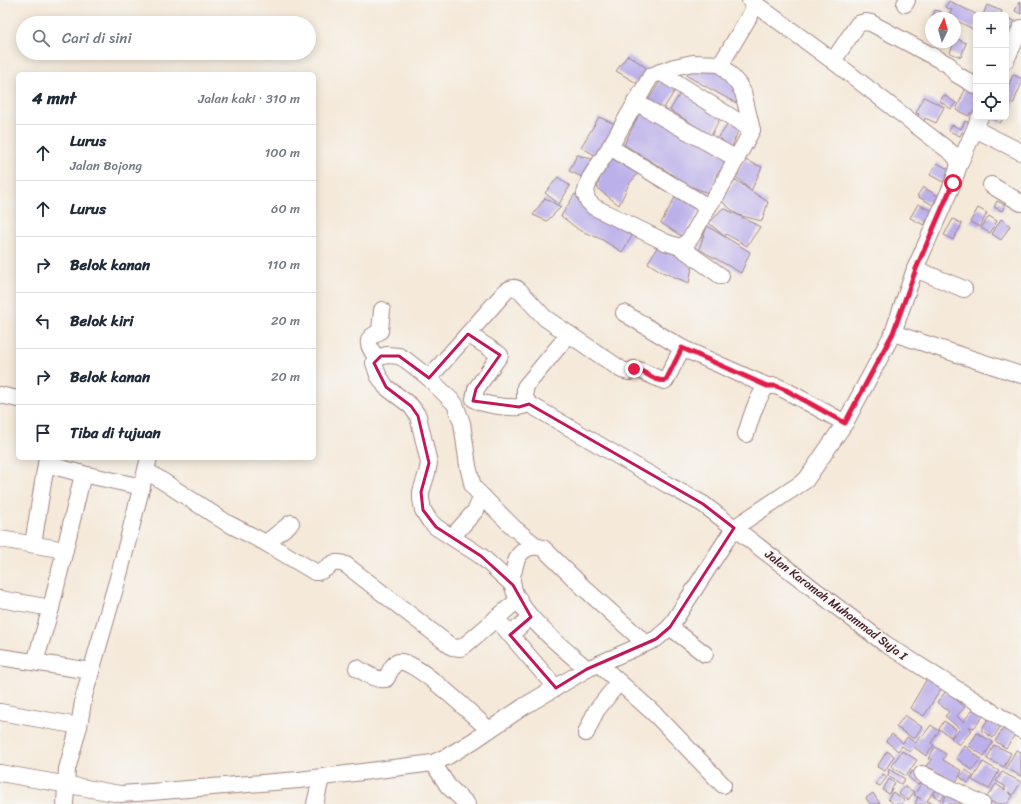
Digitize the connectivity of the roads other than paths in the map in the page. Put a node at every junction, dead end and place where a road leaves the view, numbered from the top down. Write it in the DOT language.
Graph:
graph roads {
  1 [pos="753,3"];
  2 [pos="1021,28"];
  3 [pos="1009,54"];
  4 [pos="833,61"];
  5 [pos="721,64"];
  6 [pos="660,72"];
  7 [pos="973,84"];
  8 [pos="635,102"];
  9 [pos="977,123"];
  10 [pos="752,130"];
  11 [pos="610,147"];
  12 [pos="1021,152"];
  13 [pos="737,159"];
  14 [pos="959,165"];
  15 [pos="990,185"];
  16 [pos="1021,203"];
  17 [pos="708,207"];
  18 [pos="680,247"];
  19 [pos="916,269"];
  20 [pos="721,276"];
  21 [pos="964,289"];
  22 [pos="382,310"];
  23 [pos="624,313"];
  24 [pos="893,333"];
  25 [pos="468,334"];
  26 [pos="569,334"];
  27 [pos="682,348"];
  28 [pos="376,358"];
  29 [pos="1021,375"];
  30 [pos="428,378"];
  31 [pos="767,386"];
  32 [pos="0,395"];
  33 [pos="16,399"];
  34 [pos="529,404"];
  35 [pos="845,423"];
  36 [pos="746,434"];
  37 [pos="47,461"];
  38 [pos="148,464"];
  39 [pos="83,474"];
  40 [pos="142,487"];
  41 [pos="479,503"];
  42 [pos="291,523"];
  43 [pos="734,528"];
  44 [pos="452,537"];
  45 [pos="0,539"];
  46 [pos="266,543"];
  47 [pos="34,544"];
  48 [pos="536,546"];
  49 [pos="65,550"];
  50 [pos="516,592"];
  51 [pos="0,599"];
  52 [pos="51,608"];
  53 [pos="531,617"];
  54 [pos="496,618"];
  55 [pos="670,627"];
  56 [pos="510,635"];
  57 [pos="645,643"];
  58 [pos="705,654"];
  59 [pos="0,657"];
  60 [pos="35,662"];
  61 [pos="593,666"];
  62 [pos="357,668"];
  63 [pos="91,671"];
  64 [pos="619,682"];
  65 [pos="556,688"];
  66 [pos="0,712"];
  67 [pos="79,726"];
  68 [pos="489,730"];
  69 [pos="1021,730"];
  70 [pos="586,733"];
  71 [pos="433,763"];
  72 [pos="0,773"];
  73 [pos="922,774"];
  74 [pos="320,778"];
  75 [pos="67,785"];
  76 [pos="723,785"];
  77 [pos="119,799"];
  78 [pos="65,804"];
  79 [pos="315,804"];
  80 [pos="467,804"];
  81 [pos="982,804"];
  1 -- 4 [label="street"];
  1 -- 5 [label="street"];
  2 -- 3 [label="street"];
  4 -- 7 [label="street"];
  4 -- 14 [label="street"];
  5 -- 6 [label="street"];
  5 -- 10 [label="street"];
  6 -- 8 [label="street"];
  6 -- 10 [label="street"];
  8 -- 11 [label="street"];
  8 -- 13 [label="street"];
  9 -- 12 [label="street"];
  9 -- 14 [label="street"];
  10 -- 13 [label="street"];
  11 -- 17 [label="street"];
  11 -- 18 [label="street"];
  13 -- 17 [label="street"];
  14 -- 19 [label="street"];
  15 -- 16 [label="street"];
  17 -- 18 [label="street"];
  18 -- 20 [label="street"];
  19 -- 21 [label="street"];
  19 -- 24 [label="street"];
  22 -- 28 [label="street"];
  23 -- 27 [label="street"];
  24 -- 29 [label="street"];
  24 -- 35 [label="street"];
  25 -- 26 [label="street"];
  25 -- 30 [label="street"];
  25 -- 34 [label="street"];
  26 -- 27 [label="street"];
  26 -- 34 [label="street"];
  27 -- 31 [label="street"];
  28 -- 30 [label="street"];
  28 -- 44 [label="street"];
  30 -- 41 [label="street"];
  31 -- 35 [label="street"];
  31 -- 36 [label="street"];
  32 -- 33 [label="street"];
  34 -- 43 [label="street, Jalan Karomah Muhammad Suja I"];
  35 -- 43 [label="street"];
  37 -- 39 [label="street"];
  37 -- 47 [label="street"];
  38 -- 40 [label="street"];
  38 -- 46 [label="street"];
  39 -- 40 [label="street"];
  39 -- 49 [label="street"];
  40 -- 63 [label="street"];
  41 -- 44 [label="street"];
  41 -- 48 [label="street"];
  42 -- 46 [label="street"];
  43 -- 55 [label="street"];
  43 -- 69 [label="street, Jalan Karomah Muhammad Suja I"];
  44 -- 50 [label="street"];
  45 -- 47 [label="street"];
  46 -- 54 [label="street"];
  47 -- 49 [label="street"];
  48 -- 50 [label="street"];
  48 -- 57 [label="street"];
  49 -- 52 [label="street"];
  50 -- 53 [label="street"];
  50 -- 54 [label="street"];
  51 -- 52 [label="street"];
  52 -- 60 [label="street"];
  53 -- 56 [label="street"];
  53 -- 61 [label="street"];
  54 -- 56 [label="street"];
  55 -- 57 [label="street"];
  55 -- 58 [label="street"];
  56 -- 65 [label="street"];
  57 -- 61 [label="street"];
  59 -- 60 [label="street"];
  60 -- 63 [label="street"];
  61 -- 64 [label="street"];
  61 -- 65 [label="street"];
  62 -- 68 [label="street"];
  63 -- 67 [label="street"];
  64 -- 70 [label="street"];
  64 -- 76 [label="street"];
  65 -- 68 [label="street"];
  66 -- 67 [label="street"];
  67 -- 75 [label="street"];
  68 -- 71 [label="street"];
  71 -- 74 [label="street"];
  71 -- 80 [label="street"];
  72 -- 75 [label="street"];
  73 -- 81 [label="street"];
  74 -- 77 [label="street"];
  74 -- 79 [label="street"];
  75 -- 77 [label="street"];
  75 -- 78 [label="street"];
}
